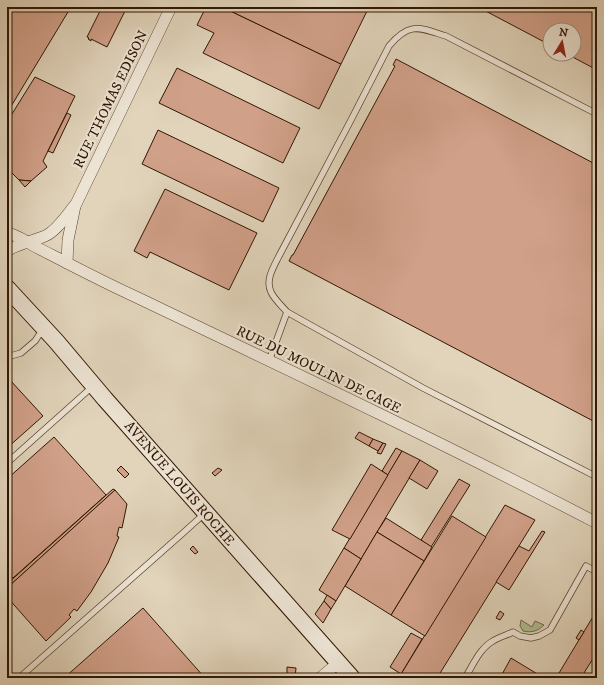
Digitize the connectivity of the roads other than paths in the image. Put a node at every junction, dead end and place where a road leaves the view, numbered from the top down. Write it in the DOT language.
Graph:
graph roads {
  1 [pos="171,7"];
  2 [pos="597,114"];
  3 [pos="76,204"];
  4 [pos="7,233"];
  5 [pos="27,243"];
  6 [pos="7,251"];
  7 [pos="68,263"];
  8 [pos="7,288"];
  9 [pos="287,312"];
  10 [pos="44,328"];
  11 [pos="7,357"];
  12 [pos="269,361"];
  13 [pos="94,385"];
  14 [pos="7,464"];
  15 [pos="597,477"];
  16 [pos="206,512"];
  17 [pos="597,523"];
  18 [pos="597,572"];
  19 [pos="338,663"];
  20 [pos="19,678"];
  21 [pos="320,678"];
  22 [pos="352,678"];
  23 [pos="465,678"];
  1 -- 3 [label="street, RUE THOMAS EDISON"];
  2 -- 9 [label="lane"];
  3 -- 5 [label="street, RUE THOMAS EDISON"];
  3 -- 7 [label="street, RUE THOMAS EDISON"];
  4 -- 5 [label="street, RUE DU MOULIN DE CAGE"];
  5 -- 6 [label="street"];
  5 -- 7 [label="street, RUE DU MOULIN DE CAGE"];
  7 -- 12 [label="street, RUE DU MOULIN DE CAGE"];
  8 -- 10 [label="main road, AVENUE LOUIS ROCHE"];
  9 -- 12 [label="lane"];
  9 -- 15 [label="lane"];
  10 -- 11 [label="lane"];
  10 -- 13 [label="main road, AVENUE LOUIS ROCHE"];
  12 -- 17 [label="street, RUE DU MOULIN DE CAGE"];
  13 -- 14 [label="lane"];
  13 -- 16 [label="main road, AVENUE LOUIS ROCHE"];
  16 -- 19 [label="main road, AVENUE LOUIS ROCHE"];
  16 -- 20 [label="lane"];
  18 -- 23 [label="lane"];
  19 -- 21 [label="street"];
  19 -- 22 [label="main road, AVENUE LOUIS ROCHE"];
}
